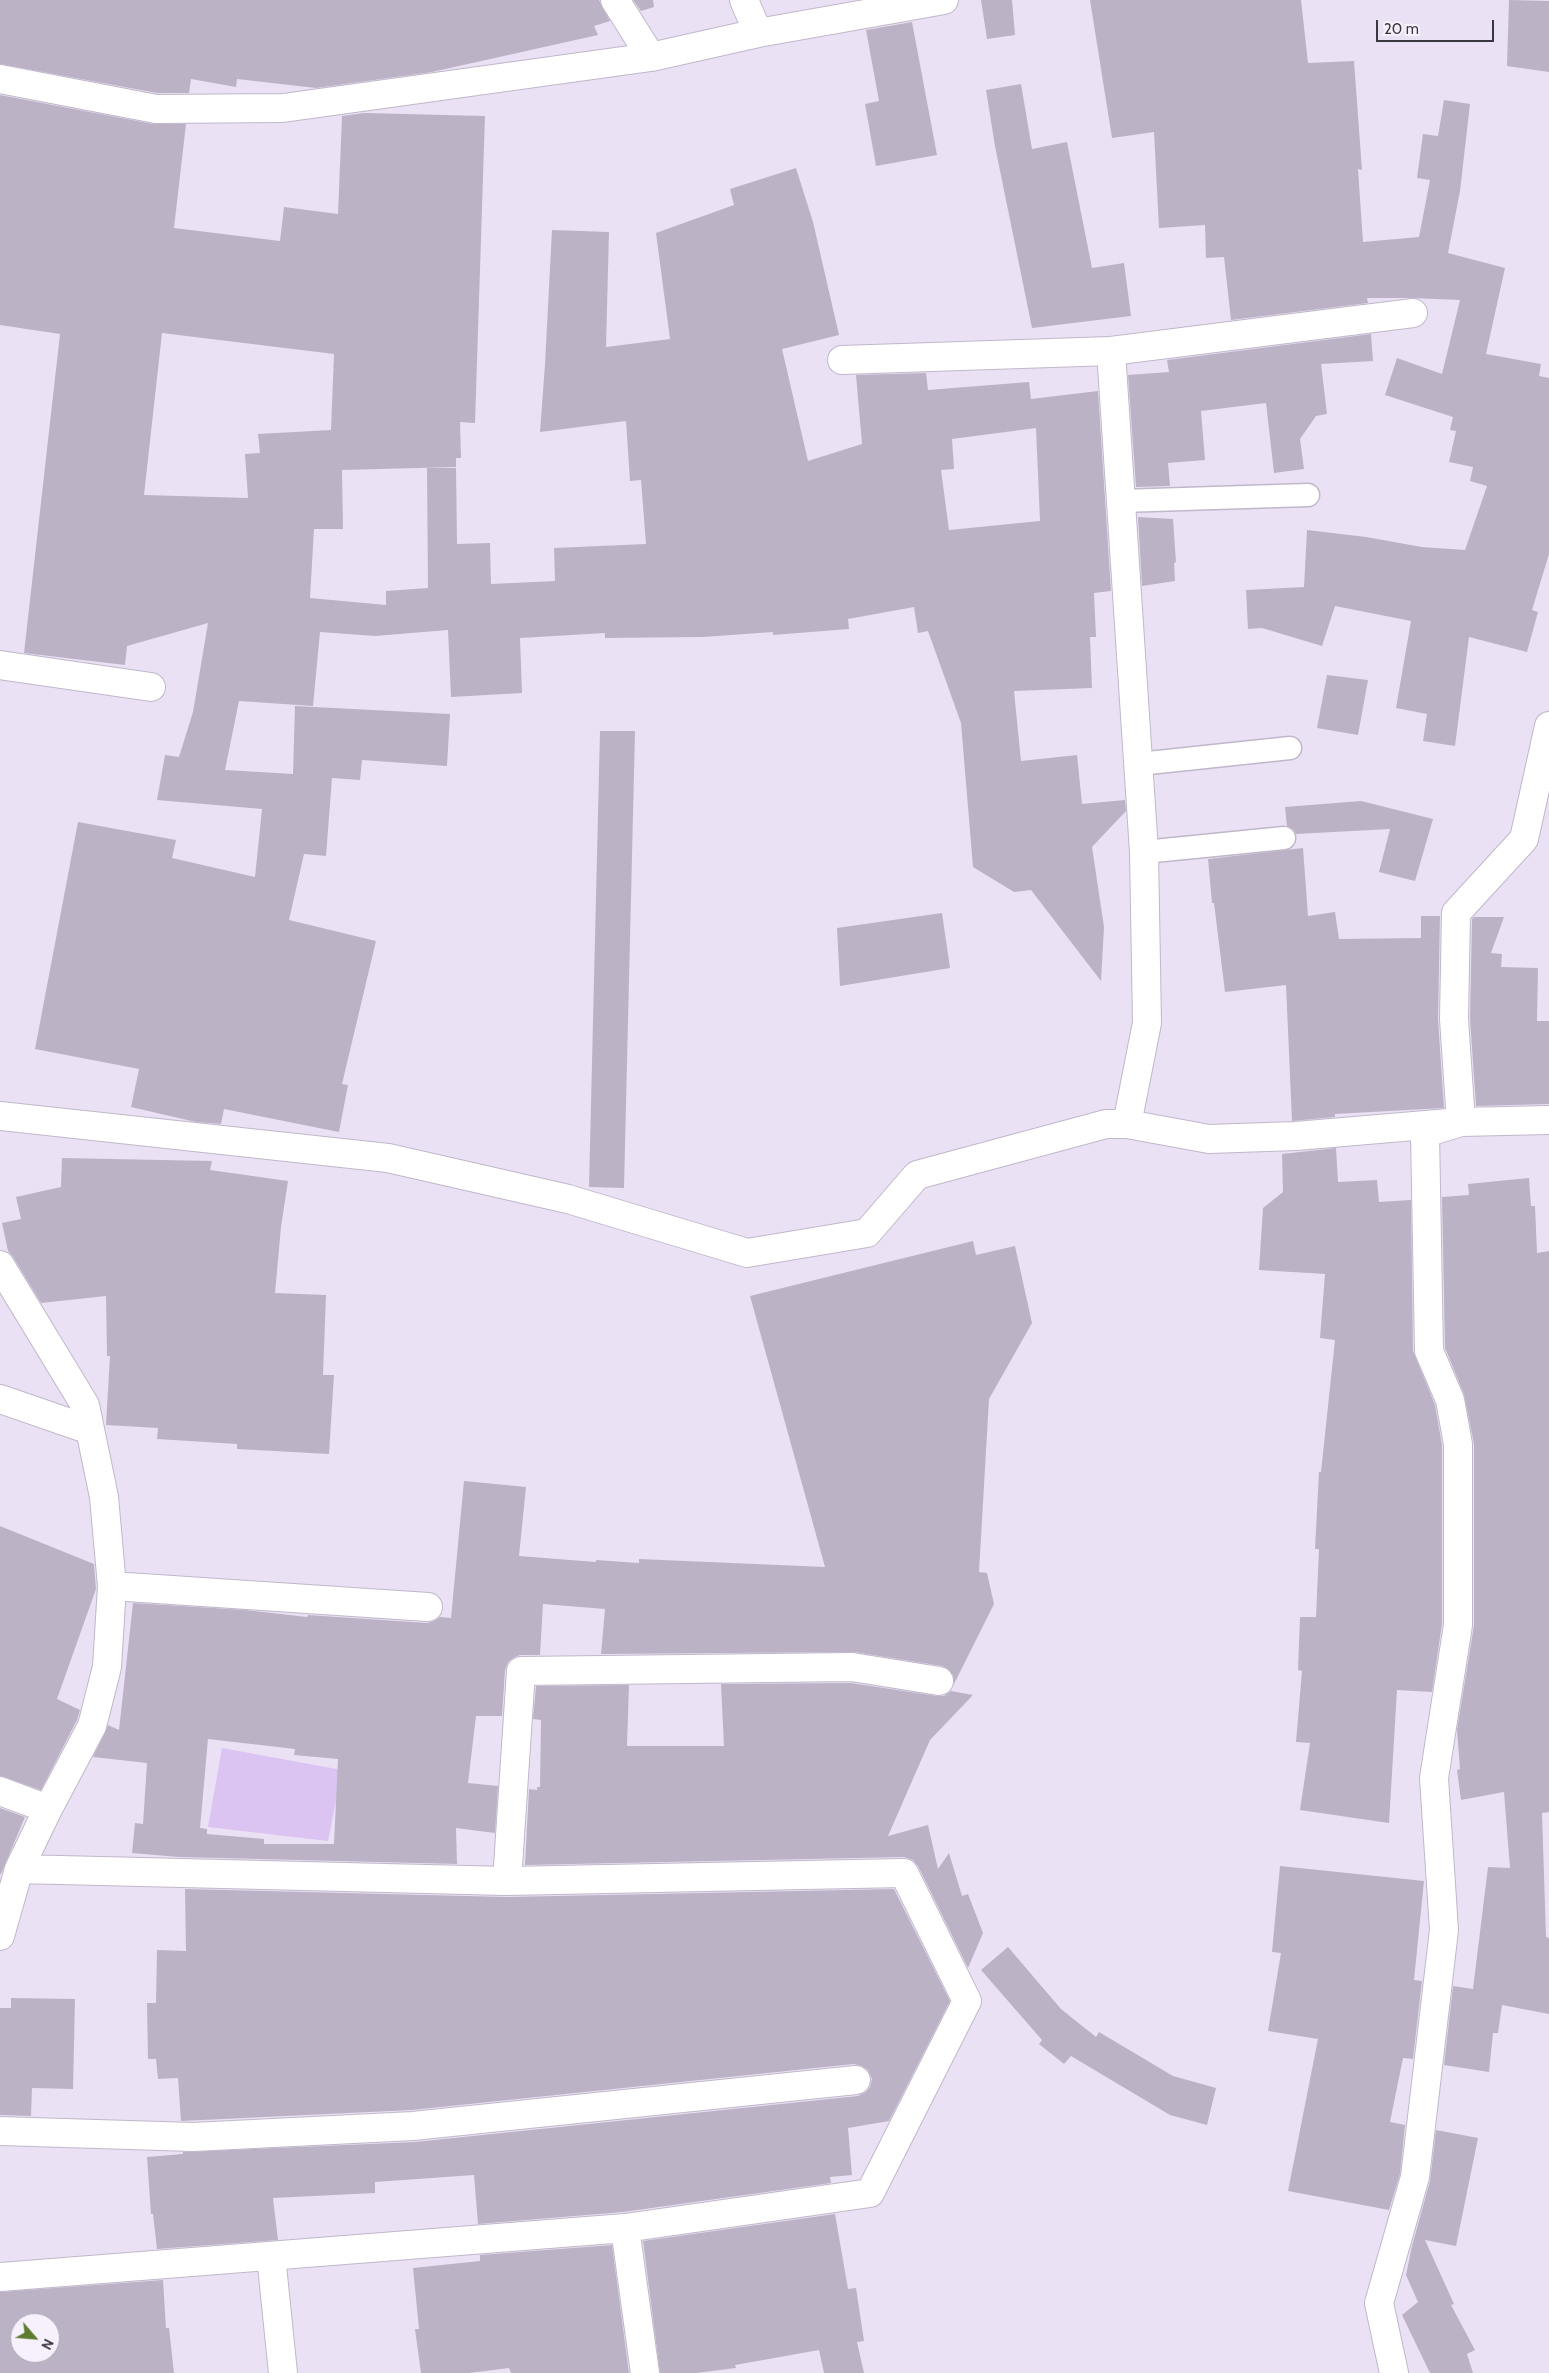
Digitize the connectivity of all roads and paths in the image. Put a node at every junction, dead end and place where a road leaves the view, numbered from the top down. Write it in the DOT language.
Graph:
graph roads {
  1 [pos="615,0"];
  2 [pos="744,0"];
  3 [pos="944,0"];
  4 [pos="758,33"];
  5 [pos="650,57"];
  6 [pos="0,79"];
  7 [pos="1413,314"];
  8 [pos="1111,351"];
  9 [pos="842,360"];
  10 [pos="1308,495"];
  11 [pos="1121,501"];
  12 [pos="0,665"];
  13 [pos="151,688"];
  14 [pos="1549,726"];
  15 [pos="1290,748"];
  16 [pos="1140,764"];
  17 [pos="1284,838"];
  18 [pos="1537,840"];
  19 [pos="1144,852"];
  20 [pos="0,1116"];
  21 [pos="1549,1120"];
  22 [pos="1461,1122"];
  23 [pos="1127,1124"];
  24 [pos="0,1265"];
  25 [pos="0,1400"];
  26 [pos="90,1430"];
  27 [pos="112,1586"];
  28 [pos="428,1607"];
  29 [pos="939,1681"];
  30 [pos="0,1791"];
  31 [pos="48,1809"];
  32 [pos="19,1869"];
  33 [pos="507,1881"];
  34 [pos="0,1936"];
  35 [pos="856,2080"];
  36 [pos="0,2131"];
  37 [pos="625,2228"];
  38 [pos="271,2256"];
  39 [pos="0,2277"];
  40 [pos="282,2373"];
  41 [pos="645,2373"];
  42 [pos="1394,2373"];
  1 -- 5 [label="street"];
  2 -- 4 [label="street"];
  3 -- 4 [label="street"];
  4 -- 5 [label="street"];
  5 -- 6 [label="street"];
  7 -- 8 [label="street"];
  8 -- 9 [label="street"];
  8 -- 11 [label="street"];
  10 -- 11 [label="lane"];
  11 -- 16 [label="street"];
  12 -- 13 [label="street"];
  14 -- 18 [label="street"];
  15 -- 16 [label="lane"];
  16 -- 19 [label="street"];
  17 -- 19 [label="lane"];
  18 -- 22 [label="street"];
  19 -- 23 [label="street"];
  20 -- 23 [label="street"];
  21 -- 22 [label="street"];
  22 -- 23 [label="street"];
  22 -- 42 [label="street"];
  24 -- 26 [label="street"];
  25 -- 26 [label="street"];
  26 -- 27 [label="street"];
  27 -- 28 [label="street"];
  27 -- 31 [label="street"];
  29 -- 33 [label="street"];
  30 -- 31 [label="street"];
  31 -- 32 [label="street"];
  32 -- 33 [label="street"];
  32 -- 34 [label="street"];
  33 -- 37 [label="street"];
  35 -- 36 [label="street"];
  37 -- 38 [label="street"];
  37 -- 41 [label="street"];
  38 -- 39 [label="street"];
  38 -- 40 [label="street"];
}
